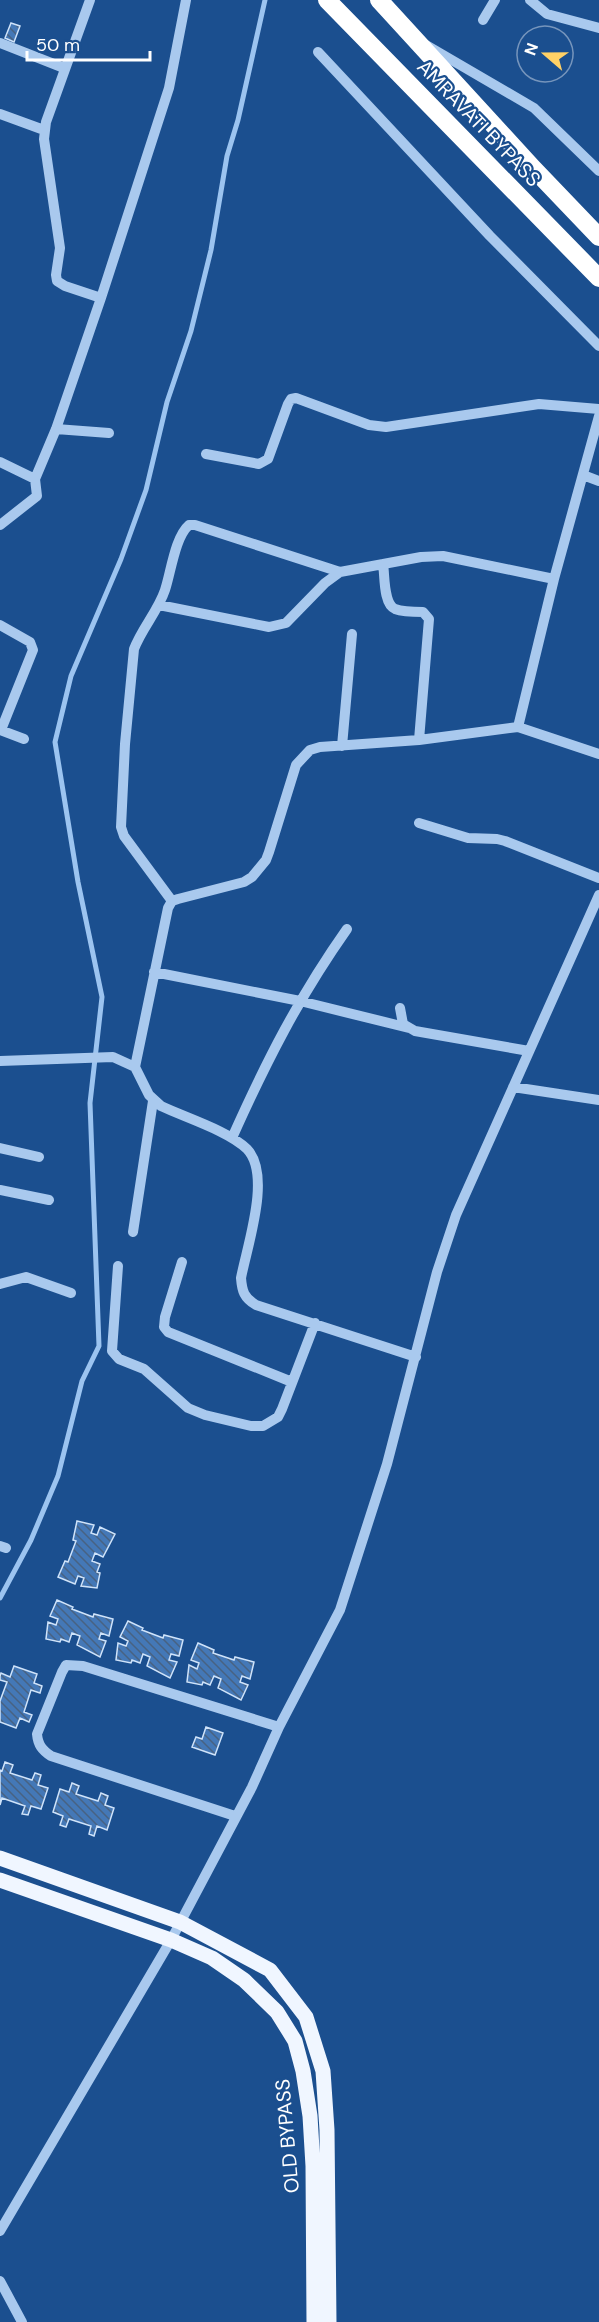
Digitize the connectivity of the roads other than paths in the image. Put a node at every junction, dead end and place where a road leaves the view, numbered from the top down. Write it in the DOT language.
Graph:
graph roads {
  1 [pos="90,0"];
  2 [pos="186,0"];
  3 [pos="327,0"];
  4 [pos="379,0"];
  5 [pos="495,0"];
  6 [pos="530,0"];
  7 [pos="483,20"];
  8 [pos="599,28"];
  9 [pos="413,38"];
  10 [pos="0,43"];
  11 [pos="318,52"];
  12 [pos="64,68"];
  13 [pos="0,114"];
  14 [pos="44,130"];
  15 [pos="599,171"];
  16 [pos="599,237"];
  17 [pos="599,278"];
  18 [pos="101,298"];
  19 [pos="599,346"];
  20 [pos="599,410"];
  21 [pos="599,416"];
  22 [pos="56,429"];
  23 [pos="108,432"];
  24 [pos="206,454"];
  25 [pos="0,462"];
  26 [pos="583,475"];
  27 [pos="35,479"];
  28 [pos="599,481"];
  29 [pos="0,525"];
  30 [pos="383,564"];
  31 [pos="340,572"];
  32 [pos="554,579"];
  33 [pos="159,605"];
  34 [pos="0,625"];
  35 [pos="352,634"];
  36 [pos="518,727"];
  37 [pos="0,730"];
  38 [pos="24,739"];
  39 [pos="419,740"];
  40 [pos="342,746"];
  41 [pos="599,754"];
  42 [pos="419,823"];
  43 [pos="599,878"];
  44 [pos="599,895"];
  45 [pos="172,901"];
  46 [pos="347,929"];
  47 [pos="154,972"];
  48 [pos="300,1001"];
  49 [pos="400,1008"];
  50 [pos="408,1028"];
  51 [pos="528,1051"];
  52 [pos="0,1061"];
  53 [pos="135,1067"];
  54 [pos="513,1087"];
  55 [pos="599,1100"];
  56 [pos="153,1101"];
  57 [pos="232,1138"];
  58 [pos="0,1148"];
  59 [pos="39,1157"];
  60 [pos="0,1190"];
  61 [pos="50,1200"];
  62 [pos="133,1232"];
  63 [pos="182,1262"];
  64 [pos="118,1266"];
  65 [pos="0,1284"];
  66 [pos="70,1293"];
  67 [pos="315,1323"];
  68 [pos="416,1357"];
  69 [pos="292,1382"];
  70 [pos="279,1727"];
  71 [pos="235,1816"];
  72 [pos="0,1858"];
  73 [pos="0,1880"];
  74 [pos="180,1922"];
  75 [pos="171,1940"];
  76 [pos="0,2231"];
  77 [pos="0,2281"];
  78 [pos="22,2322"];
  79 [pos="314,2322"];
  80 [pos="329,2322"];
  1 -- 12 [label="street"];
  2 -- 18 [label="street"];
  3 -- 17 [label="highway, AMRAVATI BYPASS"];
  4 -- 9 [label="highway, AMRAVATI BYPASS"];
  5 -- 7 [label="street"];
  6 -- 8 [label="street"];
  9 -- 15 [label="street"];
  9 -- 16 [label="highway, AMRAVATI BYPASS"];
  10 -- 12 [label="street"];
  11 -- 19 [label="street"];
  12 -- 14 [label="street"];
  13 -- 14 [label="street"];
  14 -- 18 [label="street"];
  18 -- 22 [label="street"];
  20 -- 24 [label="street"];
  21 -- 26 [label="street"];
  22 -- 23 [label="street"];
  22 -- 27 [label="street"];
  25 -- 27 [label="street"];
  26 -- 28 [label="street"];
  26 -- 32 [label="street"];
  27 -- 29 [label="street"];
  30 -- 31 [label="street"];
  30 -- 32 [label="street"];
  30 -- 39 [label="street"];
  31 -- 33 [label="street"];
  31 -- 33 [label="street"];
  32 -- 36 [label="street"];
  33 -- 45 [label="street"];
  34 -- 37 [label="street"];
  35 -- 40 [label="street"];
  36 -- 39 [label="street"];
  36 -- 41 [label="street"];
  37 -- 38 [label="street"];
  39 -- 40 [label="street"];
  40 -- 45 [label="street"];
  42 -- 43 [label="street"];
  44 -- 51 [label="street"];
  45 -- 47 [label="street"];
  46 -- 48 [label="street"];
  47 -- 48 [label="street"];
  47 -- 53 [label="street"];
  48 -- 50 [label="street"];
  48 -- 57 [label="street"];
  49 -- 50 [label="street"];
  50 -- 51 [label="street"];
  51 -- 54 [label="street"];
  52 -- 53 [label="street"];
  53 -- 56 [label="street"];
  54 -- 55 [label="street"];
  54 -- 68 [label="street"];
  56 -- 57 [label="street"];
  56 -- 62 [label="street"];
  57 -- 67 [label="street"];
  58 -- 59 [label="street"];
  60 -- 61 [label="street"];
  63 -- 69 [label="street"];
  64 -- 69 [label="street"];
  65 -- 66 [label="street"];
  67 -- 68 [label="street"];
  67 -- 69 [label="street"];
  68 -- 70 [label="street"];
  70 -- 71 [label="street"];
  70 -- 71 [label="street"];
  71 -- 74 [label="street"];
  72 -- 74 [label="main road, OLD BYPASS"];
  73 -- 75 [label="main road, OLD BYPASS"];
  74 -- 75 [label="street"];
  74 -- 80 [label="main road, OLD BYPASS"];
  75 -- 76 [label="street"];
  75 -- 79 [label="main road, OLD BYPASS"];
  77 -- 78 [label="street"];
}
